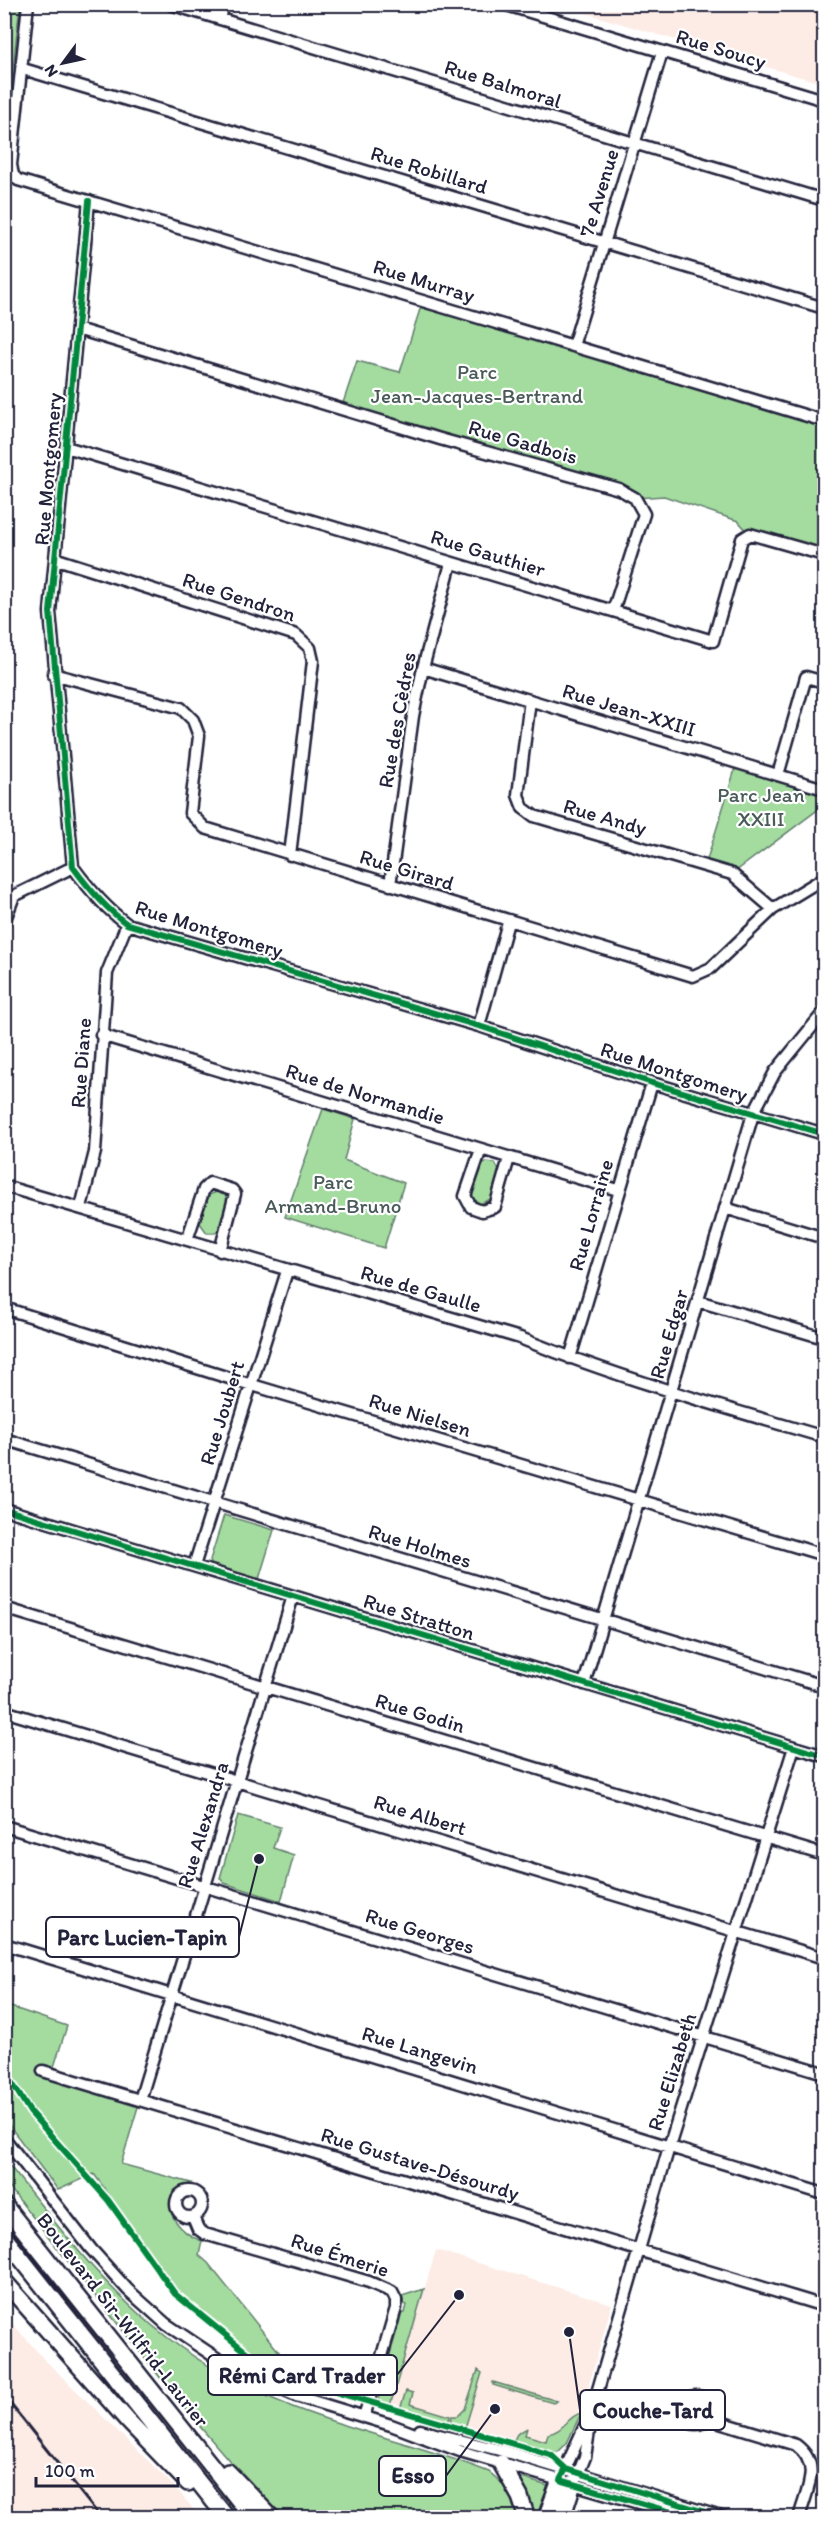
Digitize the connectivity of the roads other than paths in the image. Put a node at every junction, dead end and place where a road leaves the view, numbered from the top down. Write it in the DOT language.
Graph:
graph roads {
  1 [pos="28,4"];
  2 [pos="170,4"];
  3 [pos="224,4"];
  4 [pos="503,4"];
  5 [pos="220,19"];
  6 [pos="662,52"];
  7 [pos="23,69"];
  8 [pos="825,100"];
  9 [pos="634,143"];
  10 [pos="825,200"];
  11 [pos="89,201"];
  12 [pos="604,242"];
  13 [pos="825,308"];
  14 [pos="78,329"];
  15 [pos="573,346"];
  16 [pos="825,421"];
  17 [pos="66,447"];
  18 [pos="825,555"];
  19 [pos="57,559"];
  20 [pos="451,562"];
  21 [pos="613,611"];
  22 [pos="423,668"];
  23 [pos="53,674"];
  24 [pos="825,682"];
  25 [pos="530,700"];
  26 [pos="778,775"];
  27 [pos="825,789"];
  28 [pos="290,855"];
  29 [pos="73,867"];
  30 [pos="825,878"];
  31 [pos="390,885"];
  32 [pos="773,909"];
  33 [pos="4,922"];
  34 [pos="508,922"];
  35 [pos="127,924"];
  36 [pos="825,1012"];
  37 [pos="479,1026"];
  38 [pos="101,1035"];
  39 [pos="652,1083"];
  40 [pos="753,1114"];
  41 [pos="825,1134"];
  42 [pos="481,1149"];
  43 [pos="509,1158"];
  44 [pos="4,1186"];
  45 [pos="618,1190"];
  46 [pos="81,1207"];
  47 [pos="725,1208"];
  48 [pos="825,1238"];
  49 [pos="187,1240"];
  50 [pos="220,1251"];
  51 [pos="286,1271"];
  52 [pos="698,1301"];
  53 [pos="4,1308"];
  54 [pos="825,1338"];
  55 [pos="570,1358"];
  56 [pos="251,1385"];
  57 [pos="672,1392"];
  58 [pos="825,1437"];
  59 [pos="4,1439"];
  60 [pos="638,1500"];
  61 [pos="215,1503"];
  62 [pos="4,1509"];
  63 [pos="825,1555"];
  64 [pos="194,1566"];
  65 [pos="293,1596"];
  66 [pos="4,1608"];
  67 [pos="602,1622"];
  68 [pos="584,1684"];
  69 [pos="825,1686"];
  70 [pos="266,1687"];
  71 [pos="4,1711"];
  72 [pos="794,1747"];
  73 [pos="825,1756"];
  74 [pos="238,1781"];
  75 [pos="4,1826"];
  76 [pos="766,1838"];
  77 [pos="825,1855"];
  78 [pos="204,1887"];
  79 [pos="737,1931"];
  80 [pos="4,1944"];
  81 [pos="825,1958"];
  82 [pos="172,1995"];
  83 [pos="704,2036"];
  84 [pos="44,2072"];
  85 [pos="825,2073"];
  86 [pos="140,2100"];
  87 [pos="4,2140"];
  88 [pos="669,2147"];
  89 [pos="825,2194"];
  90 [pos="4,2205"];
  91 [pos="193,2217"];
  92 [pos="4,2237"];
  93 [pos="640,2251"];
  94 [pos="4,2281"];
  95 [pos="825,2306"];
  96 [pos="168,2411"];
  97 [pos="709,2416"];
  98 [pos="364,2417"];
  99 [pos="391,2425"];
  100 [pos="501,2463"];
  101 [pos="569,2477"];
  102 [pos="221,2517"];
  103 [pos="226,2517"];
  104 [pos="253,2517"];
  105 [pos="272,2517"];
  106 [pos="527,2517"];
  107 [pos="546,2517"];
  108 [pos="562,2517"];
  109 [pos="690,2517"];
  110 [pos="724,2517"];
  111 [pos="799,2517"];
  1 -- 7 [label="street"];
  2 -- 5 [label="street, Rue Balmoral"];
  3 -- 5 [label="street"];
  4 -- 6 [label="street, Rue Soucy"];
  5 -- 9 [label="street, Rue Balmoral"];
  6 -- 8 [label="street, Rue Soucy"];
  6 -- 9 [label="street, 7e Avenue"];
  7 -- 11 [label="street, Rue Murray"];
  7 -- 12 [label="street, Rue Robillard"];
  9 -- 10 [label="street, Rue Balmoral"];
  9 -- 12 [label="street, 7e Avenue"];
  11 -- 14 [label="street, Rue Montgomery"];
  11 -- 15 [label="street, Rue Murray"];
  12 -- 13 [label="street, Rue Robillard"];
  12 -- 15 [label="street, 7e Avenue"];
  14 -- 17 [label="street, Rue Montgomery"];
  14 -- 21 [label="street, Rue Gadbois"];
  15 -- 16 [label="street, Rue Murray"];
  17 -- 19 [label="street, Rue Montgomery"];
  17 -- 20 [label="street, Rue Gauthier"];
  18 -- 21 [label="street, Rue Gauthier"];
  19 -- 23 [label="street, Rue Montgomery"];
  19 -- 28 [label="street, Rue Gendron"];
  20 -- 21 [label="street, Rue Gauthier"];
  20 -- 22 [label="street, Rue des Cèdres"];
  22 -- 25 [label="street, Rue Jean-XXIII"];
  22 -- 31 [label="street, Rue des Cèdres"];
  23 -- 28 [label="street, Rue Girard"];
  23 -- 29 [label="street, Rue Montgomery"];
  24 -- 26 [label="street"];
  25 -- 26 [label="street, Rue Jean-XXIII"];
  25 -- 32 [label="street, Rue Andy"];
  26 -- 27 [label="street, Rue Jean-XXIII"];
  28 -- 31 [label="street, Rue Girard"];
  29 -- 33 [label="street"];
  29 -- 35 [label="street, Rue Montgomery"];
  30 -- 32 [label="street, Rue Girard"];
  31 -- 34 [label="street, Rue Girard"];
  32 -- 34 [label="street, Rue Girard"];
  34 -- 37 [label="street"];
  35 -- 37 [label="street, Rue Montgomery"];
  35 -- 38 [label="street, Rue Diane"];
  36 -- 40 [label="street, Rue Edgar"];
  37 -- 39 [label="street, Rue Montgomery"];
  38 -- 42 [label="street, Rue de Normandie"];
  38 -- 46 [label="street, Rue Diane"];
  39 -- 40 [label="street, Rue Montgomery"];
  39 -- 45 [label="street, Rue Lorraine"];
  40 -- 41 [label="street, Rue Montgomery"];
  40 -- 47 [label="street, Rue Edgar"];
  42 -- 43 [label="street, Rue de Normandie"];
  42 -- 43 [label="street"];
  43 -- 45 [label="street, Rue de Normandie"];
  44 -- 46 [label="street, Rue de Gaulle"];
  45 -- 55 [label="street, Rue Lorraine"];
  46 -- 49 [label="street, Rue de Gaulle"];
  47 -- 48 [label="street"];
  47 -- 52 [label="street, Rue Edgar"];
  49 -- 50 [label="street, Rue de Gaulle"];
  49 -- 50 [label="street"];
  50 -- 51 [label="street, Rue de Gaulle"];
  51 -- 55 [label="street, Rue de Gaulle"];
  51 -- 56 [label="street, Rue Joubert"];
  52 -- 54 [label="street"];
  52 -- 57 [label="street, Rue Edgar"];
  53 -- 56 [label="street, Rue Nielsen"];
  55 -- 57 [label="street, Rue de Gaulle"];
  56 -- 60 [label="street, Rue Nielsen"];
  56 -- 61 [label="street, Rue Joubert"];
  57 -- 58 [label="street, Rue de Gaulle"];
  57 -- 60 [label="street, Rue Edgar"];
  59 -- 61 [label="street, Rue Holmes"];
  60 -- 63 [label="street, Rue Nielsen"];
  60 -- 67 [label="street, Rue Edgar"];
  61 -- 64 [label="street, Rue Joubert"];
  61 -- 67 [label="street, Rue Holmes"];
  62 -- 64 [label="street, Rue Stratton"];
  64 -- 65 [label="street, Rue Stratton"];
  65 -- 68 [label="street, Rue Stratton"];
  65 -- 70 [label="street, Rue Alexandra"];
  66 -- 70 [label="street, Rue Godin"];
  67 -- 68 [label="street, Rue Edgar"];
  67 -- 69 [label="street, Rue Holmes"];
  68 -- 72 [label="street, Rue Stratton"];
  70 -- 74 [label="street, Rue Alexandra"];
  70 -- 76 [label="street, Rue Godin"];
  71 -- 74 [label="street, Rue Albert"];
  72 -- 73 [label="street, Rue Stratton"];
  72 -- 76 [label="street, Rue Elizabeth"];
  74 -- 78 [label="street, Rue Alexandra"];
  74 -- 79 [label="street, Rue Albert"];
  75 -- 78 [label="street, Rue Georges"];
  76 -- 77 [label="street, Rue Godin"];
  76 -- 79 [label="street, Rue Elizabeth"];
  78 -- 82 [label="street, Rue Alexandra"];
  78 -- 83 [label="street, Rue Georges"];
  79 -- 81 [label="street, Rue Albert"];
  79 -- 83 [label="street, Rue Elizabeth"];
  80 -- 82 [label="street, Rue Langevin"];
  82 -- 86 [label="street, Rue Alexandra"];
  82 -- 88 [label="street, Rue Langevin"];
  83 -- 85 [label="street, Rue Georges"];
  83 -- 88 [label="street, Rue Elizabeth"];
  84 -- 86 [label="street, Rue Gustave-Désourdy"];
  86 -- 93 [label="street, Rue Gustave-Désourdy"];
  87 -- 98 [label="street"];
  88 -- 89 [label="street, Rue Langevin"];
  88 -- 93 [label="street, Rue Elizabeth"];
  90 -- 96 [label="highway, Boulevard Sir-Wilfrid-Laurier"];
  91 -- 98 [label="street, Rue Émerie"];
  92 -- 103 [label="highway, Boulevard Sir-Wilfrid-Laurier"];
  93 -- 95 [label="street, Rue Gustave-Désourdy"];
  93 -- 101 [label="street, Rue Elizabeth"];
  94 -- 102 [label="highway"];
  96 -- 104 [label="highway, Boulevard Sir-Wilfrid-Laurier"];
  96 -- 105 [label="highway"];
  97 -- 111 [label="street"];
  98 -- 99 [label="street"];
  99 -- 100 [label="street"];
  99 -- 101 [label="street"];
  100 -- 101 [label="street"];
  100 -- 106 [label="highway"];
  101 -- 107 [label="highway"];
  101 -- 108 [label="highway"];
  101 -- 109 [label="street"];
  101 -- 110 [label="street"];
}
